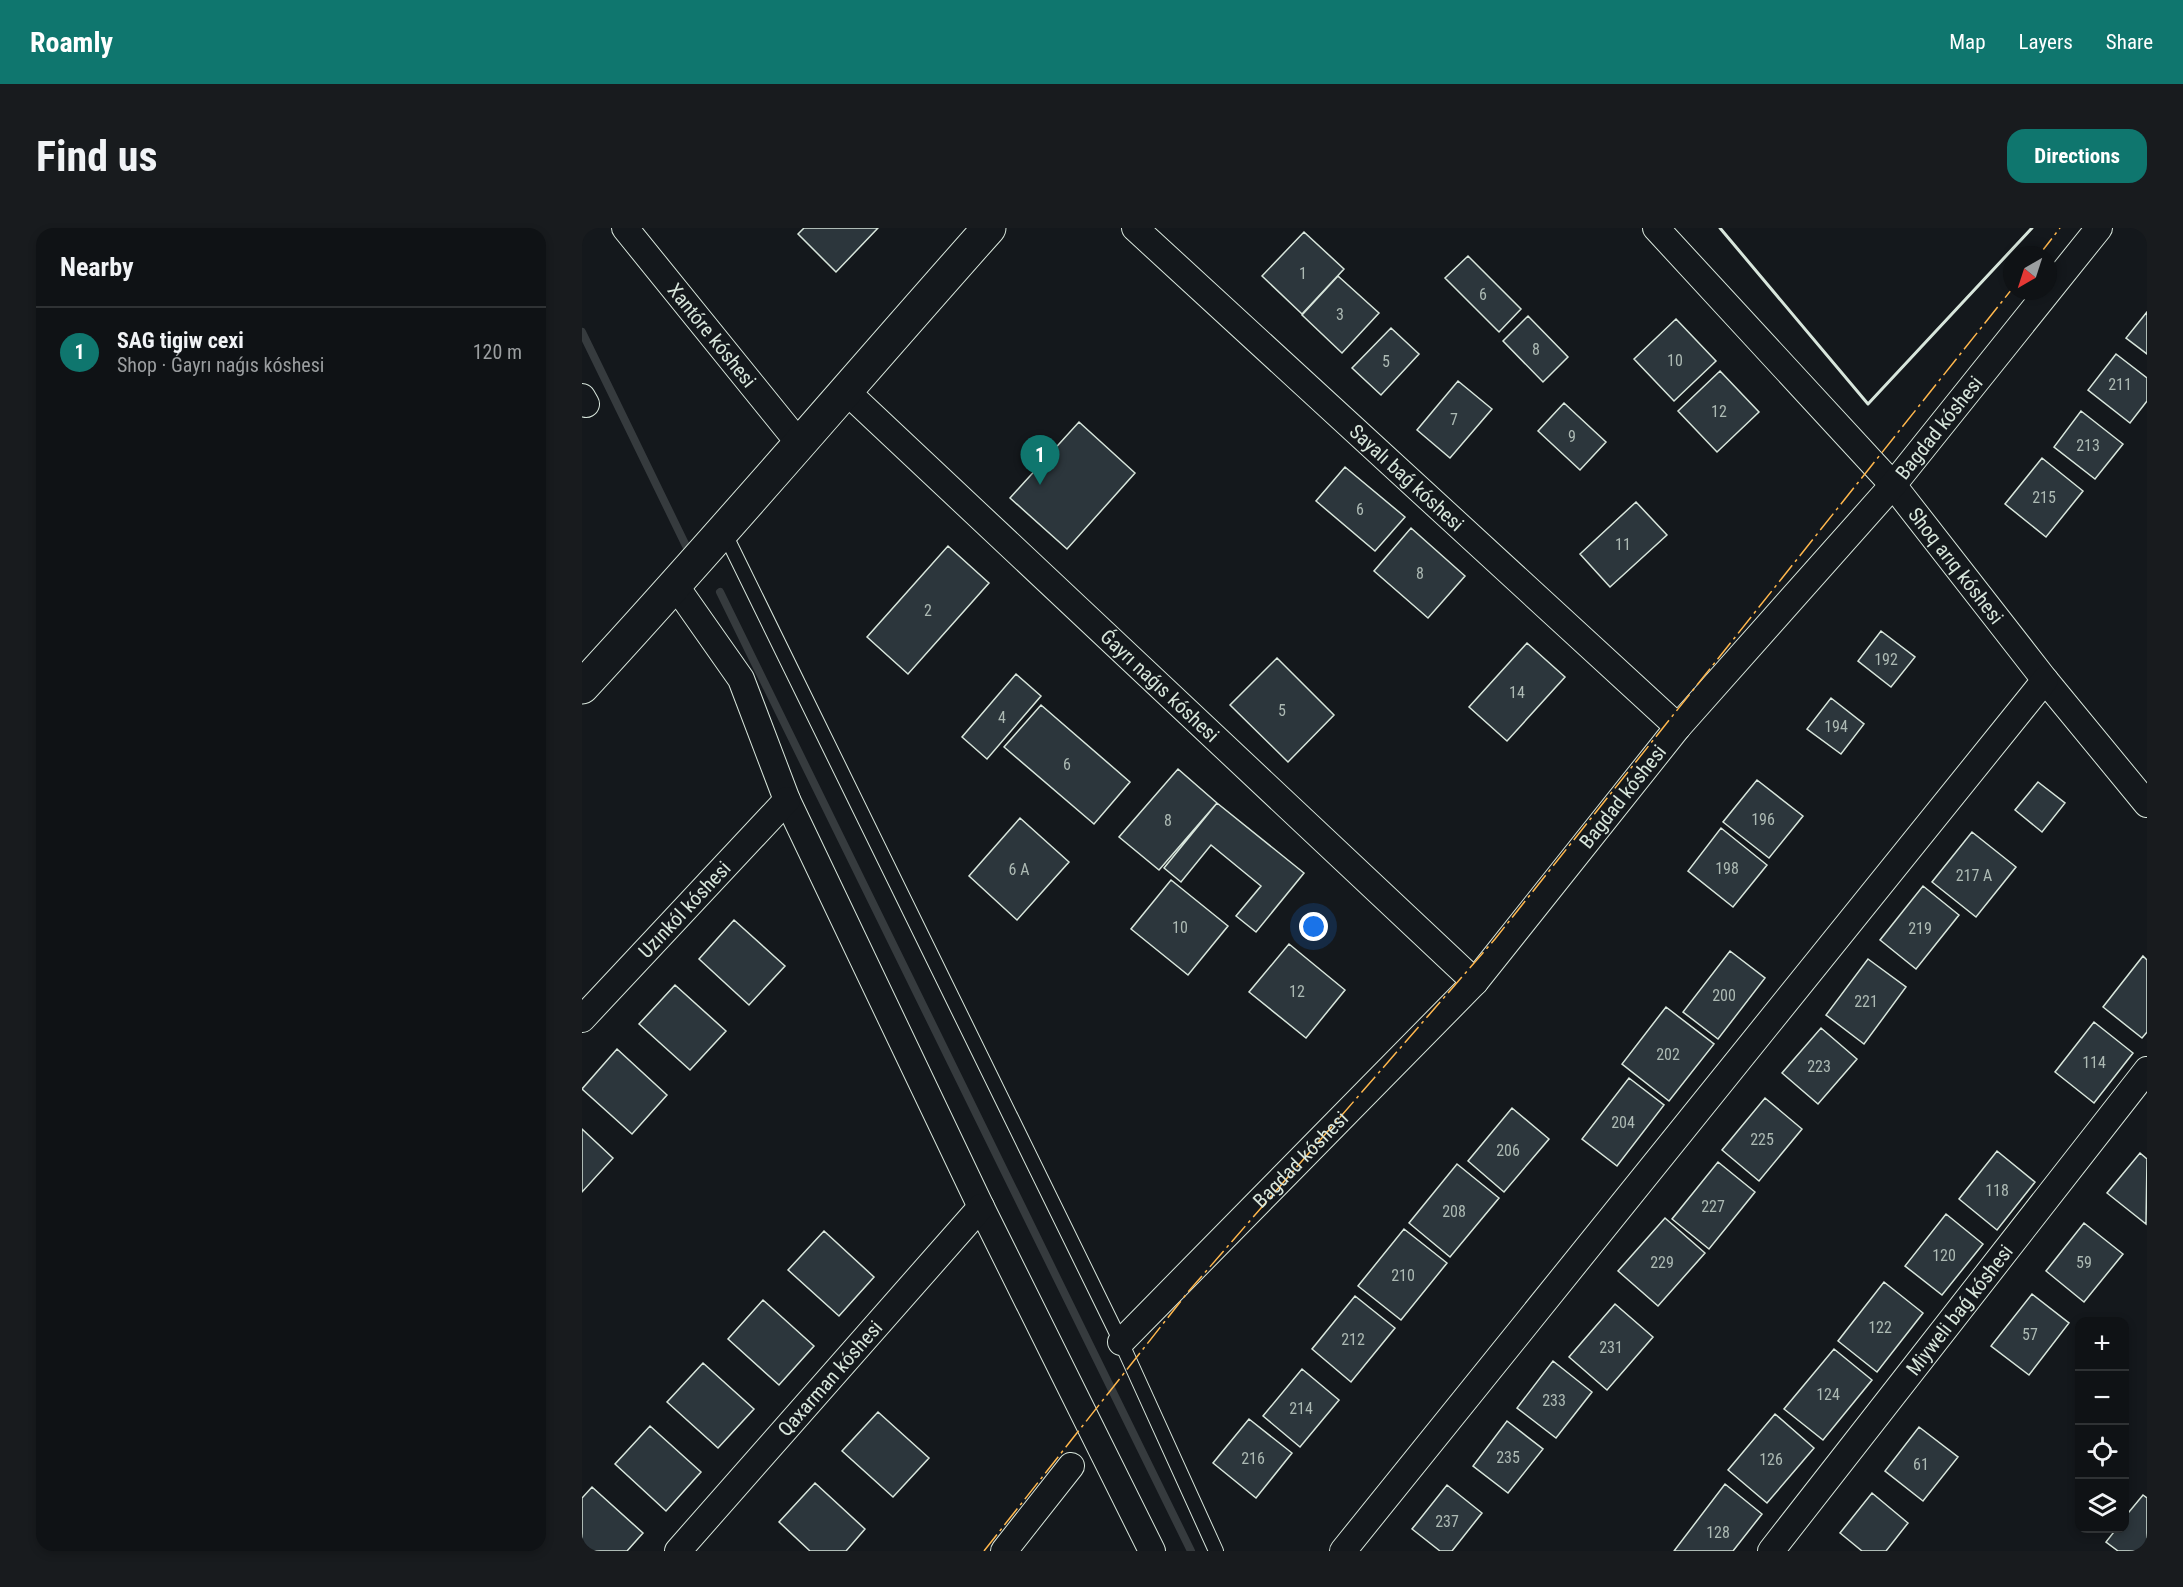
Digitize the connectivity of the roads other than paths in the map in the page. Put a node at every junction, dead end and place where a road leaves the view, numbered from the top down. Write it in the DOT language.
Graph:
graph roads {
  1 [pos="625,228"];
  2 [pos="989,228"];
  3 [pos="1135,228"];
  4 [pos="1656,228"];
  5 [pos="2099,228"];
  6 [pos="845,390"];
  7 [pos="799,443"];
  8 [pos="1893,486"];
  9 [pos="724,531"];
  10 [pos="675,585"];
  11 [pos="2045,680"];
  12 [pos="582,687"];
  13 [pos="1677,727"];
  14 [pos="787,800"];
  15 [pos="2147,804"];
  16 [pos="1475,982"];
  17 [pos="582,1019"];
  18 [pos="2147,1070"];
  19 [pos="981,1206"];
  20 [pos="1120,1342"];
  21 [pos="1071,1466"];
  22 [pos="678,1551"];
  23 [pos="1004,1551"];
  24 [pos="1152,1551"];
  25 [pos="1216,1551"];
  26 [pos="1343,1551"];
  27 [pos="1771,1551"];
  1 -- 7 [label="street, Xantóre kóshesi"];
  2 -- 6 [label="main road"];
  3 -- 13 [label="street, Sayalı baǵ kóshesi"];
  4 -- 8 [label="street, Shoq arıq kóshesi"];
  5 -- 8 [label="street, Bagdad kóshesi"];
  6 -- 7 [label="main road"];
  6 -- 16 [label="street, Ǵayrı naǵıs kóshesi"];
  7 -- 9 [label="main road"];
  8 -- 11 [label="street, Shoq arıq kóshesi"];
  8 -- 13 [label="street, Bagdad kóshesi"];
  9 -- 10 [label="main road"];
  9 -- 20 [label="lane"];
  10 -- 12 [label="main road"];
  10 -- 14 [label="street"];
  11 -- 15 [label="street, Shoq arıq kóshesi"];
  11 -- 26 [label="street"];
  13 -- 16 [label="street, Bagdad kóshesi"];
  14 -- 17 [label="street, Uzınkól kóshesi"];
  14 -- 19 [label="street"];
  16 -- 20 [label="street, Bagdad kóshesi"];
  18 -- 27 [label="street, Miyweli baǵ kóshesi"];
  19 -- 22 [label="street, Qaxarman kóshesi"];
  19 -- 24 [label="street"];
  20 -- 25 [label="lane"];
  21 -- 23 [label="street"];
}
